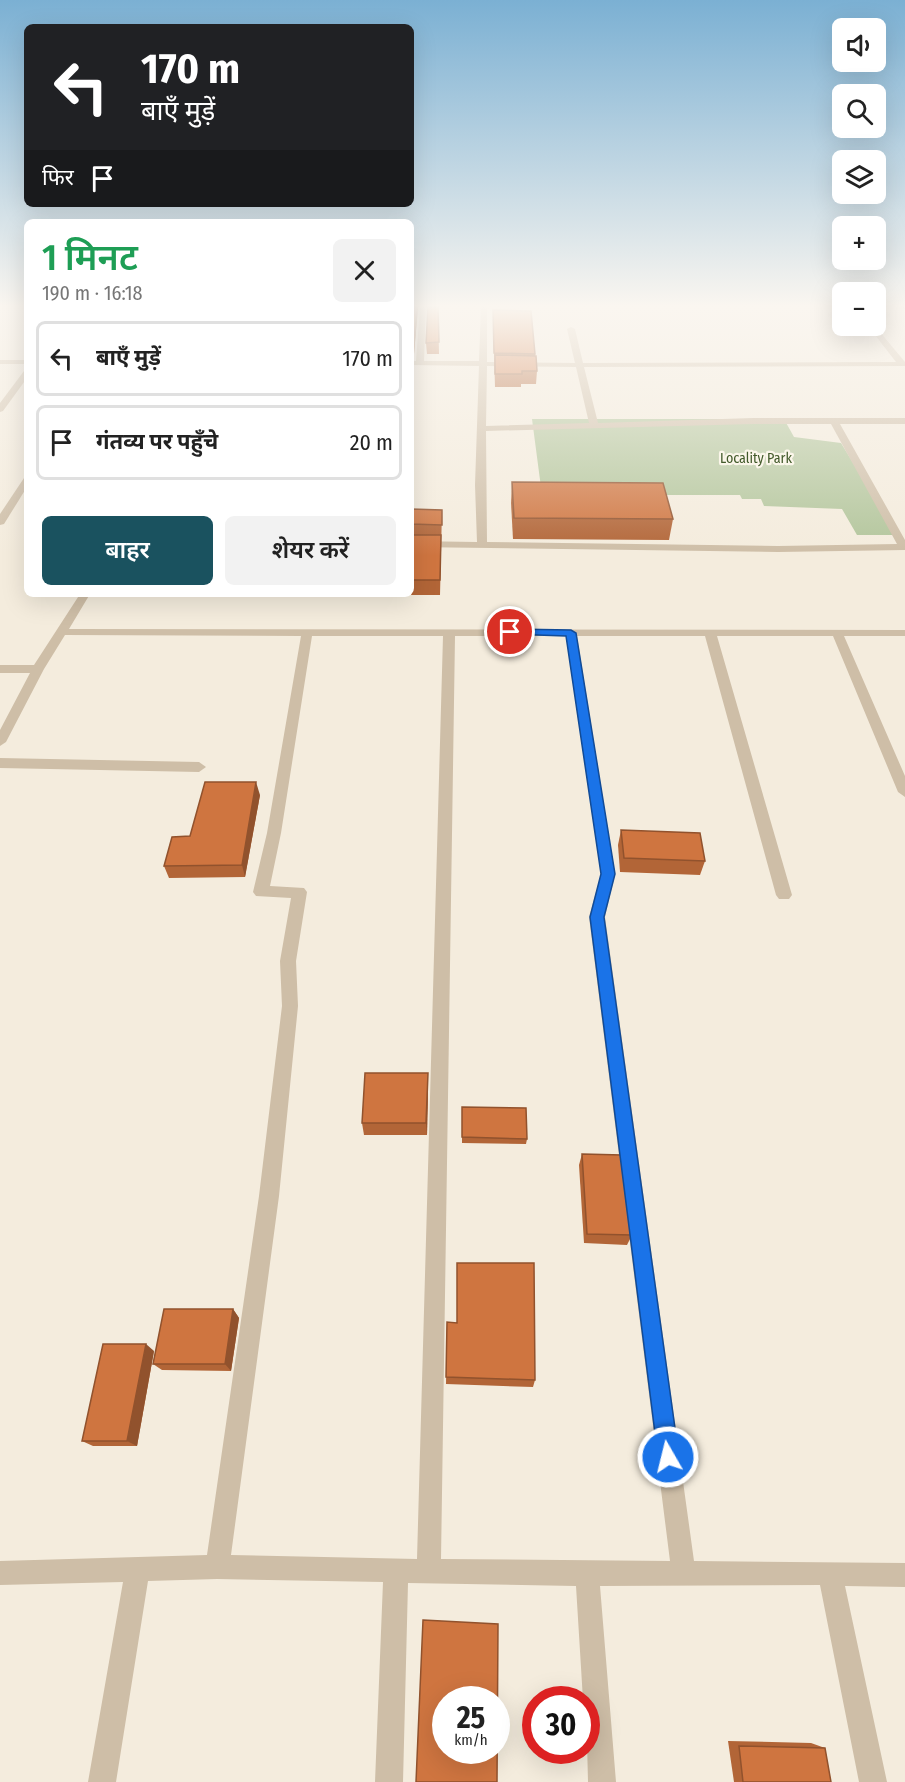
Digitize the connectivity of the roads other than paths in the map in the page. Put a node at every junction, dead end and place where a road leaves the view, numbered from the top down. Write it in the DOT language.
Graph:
graph roads {
  1 [pos="14,390"];
  2 [pos="483,390"];
  3 [pos="585,390"];
  4 [pos="0,409"];
  5 [pos="834,421"];
  6 [pos="905,422"];
  7 [pos="594,425"];
  8 [pos="481,429"];
  9 [pos="0,495"];
  10 [pos="22,495"];
  11 [pos="0,522"];
  12 [pos="414,544"];
  13 [pos="482,545"];
  14 [pos="904,547"];
  15 [pos="83,597"];
  16 [pos="449,631"];
  17 [pos="62,632"];
  18 [pos="308,632"];
  19 [pos="571,633"];
  20 [pos="710,633"];
  21 [pos="837,633"];
  22 [pos="905,633"];
  23 [pos="0,669"];
  24 [pos="38,669"];
  25 [pos="0,742"];
  26 [pos="0,764"];
  27 [pos="199,767"];
  28 [pos="905,792"];
  29 [pos="784,895"];
  30 [pos="217,1567"];
  31 [pos="137,1571"];
  32 [pos="396,1571"];
  33 [pos="429,1571"];
  34 [pos="0,1573"];
  35 [pos="830,1573"];
  36 [pos="587,1574"];
  37 [pos="684,1574"];
  38 [pos="905,1575"];
  39 [pos="102,1782"];
  40 [pos="389,1782"];
  41 [pos="602,1782"];
  42 [pos="873,1782"];
  1 -- 4 [label="street"];
  2 -- 8 [label="street"];
  3 -- 7 [label="street"];
  5 -- 6 [label="street"];
  5 -- 7 [label="street"];
  5 -- 14 [label="street"];
  7 -- 8 [label="street"];
  8 -- 13 [label="street"];
  9 -- 10 [label="street"];
  10 -- 11 [label="street"];
  12 -- 13 [label="street"];
  13 -- 14 [label="street"];
  15 -- 17 [label="street"];
  16 -- 18 [label="street"];
  16 -- 19 [label="street"];
  16 -- 33 [label="street"];
  17 -- 18 [label="street"];
  17 -- 24 [label="street"];
  18 -- 30 [label="street"];
  19 -- 20 [label="street"];
  19 -- 37 [label="street"];
  20 -- 21 [label="street"];
  20 -- 29 [label="street"];
  21 -- 22 [label="street"];
  21 -- 28 [label="street"];
  23 -- 24 [label="street"];
  24 -- 25 [label="street"];
  26 -- 27 [label="street"];
  30 -- 31 [label="street"];
  30 -- 32 [label="street"];
  31 -- 34 [label="street"];
  31 -- 39 [label="street"];
  32 -- 33 [label="street"];
  32 -- 40 [label="street"];
  33 -- 36 [label="street"];
  35 -- 37 [label="street"];
  35 -- 38 [label="street"];
  35 -- 42 [label="street"];
  36 -- 37 [label="street"];
  36 -- 41 [label="street"];
}
